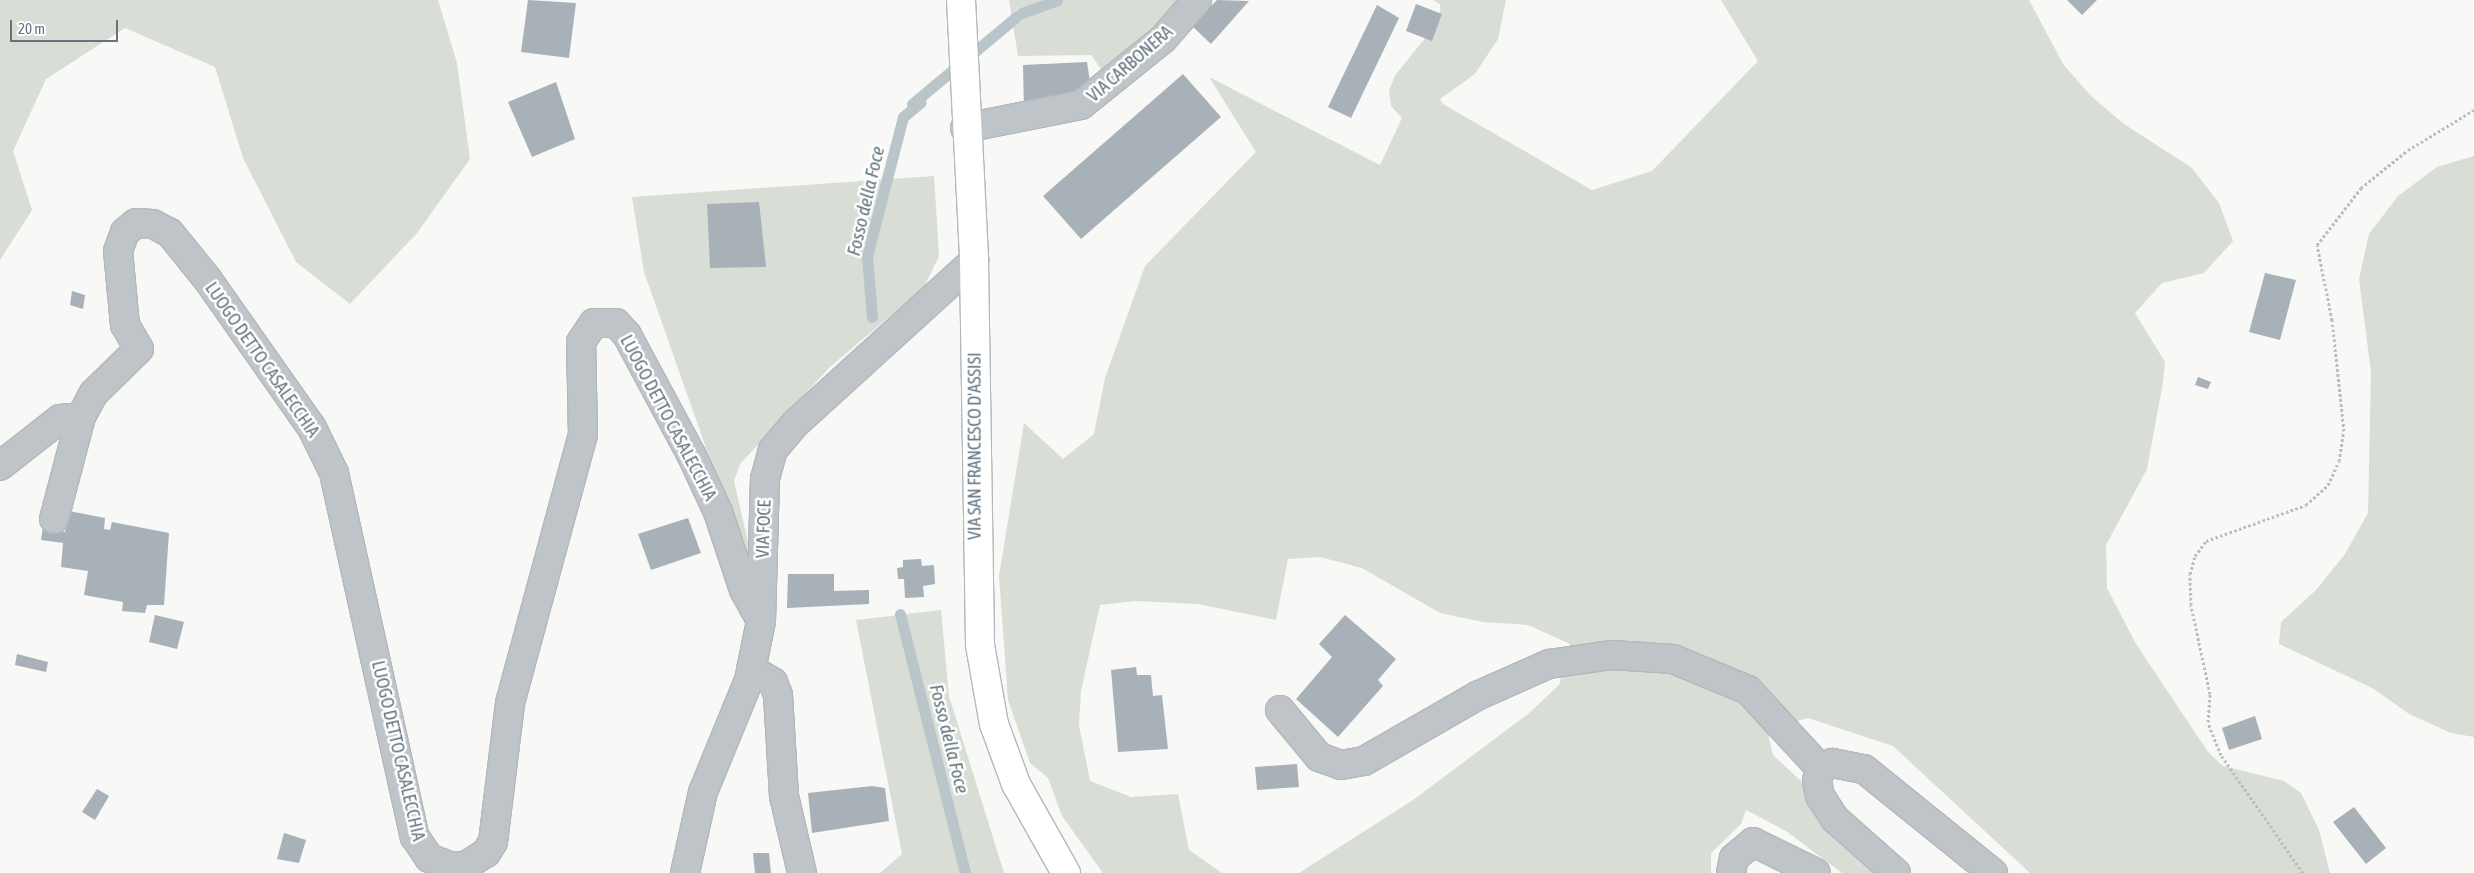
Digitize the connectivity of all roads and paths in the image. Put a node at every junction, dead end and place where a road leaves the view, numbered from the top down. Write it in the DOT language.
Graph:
graph roads {
  1 [pos="961,0"];
  2 [pos="1198,0"];
  3 [pos="2474,110"];
  4 [pos="965,128"];
  5 [pos="974,261"];
  6 [pos="81,416"];
  7 [pos="0,466"];
  8 [pos="54,519"];
  9 [pos="761,621"];
  10 [pos="751,669"];
  11 [pos="1280,710"];
  12 [pos="1821,769"];
  13 [pos="451,870"];
  14 [pos="685,873"];
  15 [pos="802,873"];
  16 [pos="1066,873"];
  17 [pos="1731,873"];
  18 [pos="1816,873"];
  19 [pos="1896,873"];
  20 [pos="1993,873"];
  21 [pos="2304,873"];
  1 -- 4 [label="main road, VIA SAN FRANCESCO D'ASSISI"];
  2 -- 4 [label="street, VIA CARBONERA"];
  3 -- 21 [label="path"];
  4 -- 5 [label="main road, VIA SAN FRANCESCO D'ASSISI"];
  5 -- 9 [label="street, VIA FOCE"];
  5 -- 16 [label="main road, VIA SAN FRANCESCO D'ASSISI"];
  6 -- 7 [label="street"];
  6 -- 8 [label="street"];
  6 -- 13 [label="street, LUOGO DETTO CASALECCHIA"];
  9 -- 10 [label="street, VIA FOCE"];
  9 -- 13 [label="street, LUOGO DETTO CASALECCHIA"];
  10 -- 14 [label="street, VIA FOCE"];
  10 -- 15 [label="street"];
  11 -- 12 [label="street"];
  12 -- 19 [label="street"];
  12 -- 20 [label="street"];
  17 -- 18 [label="street"];
}
